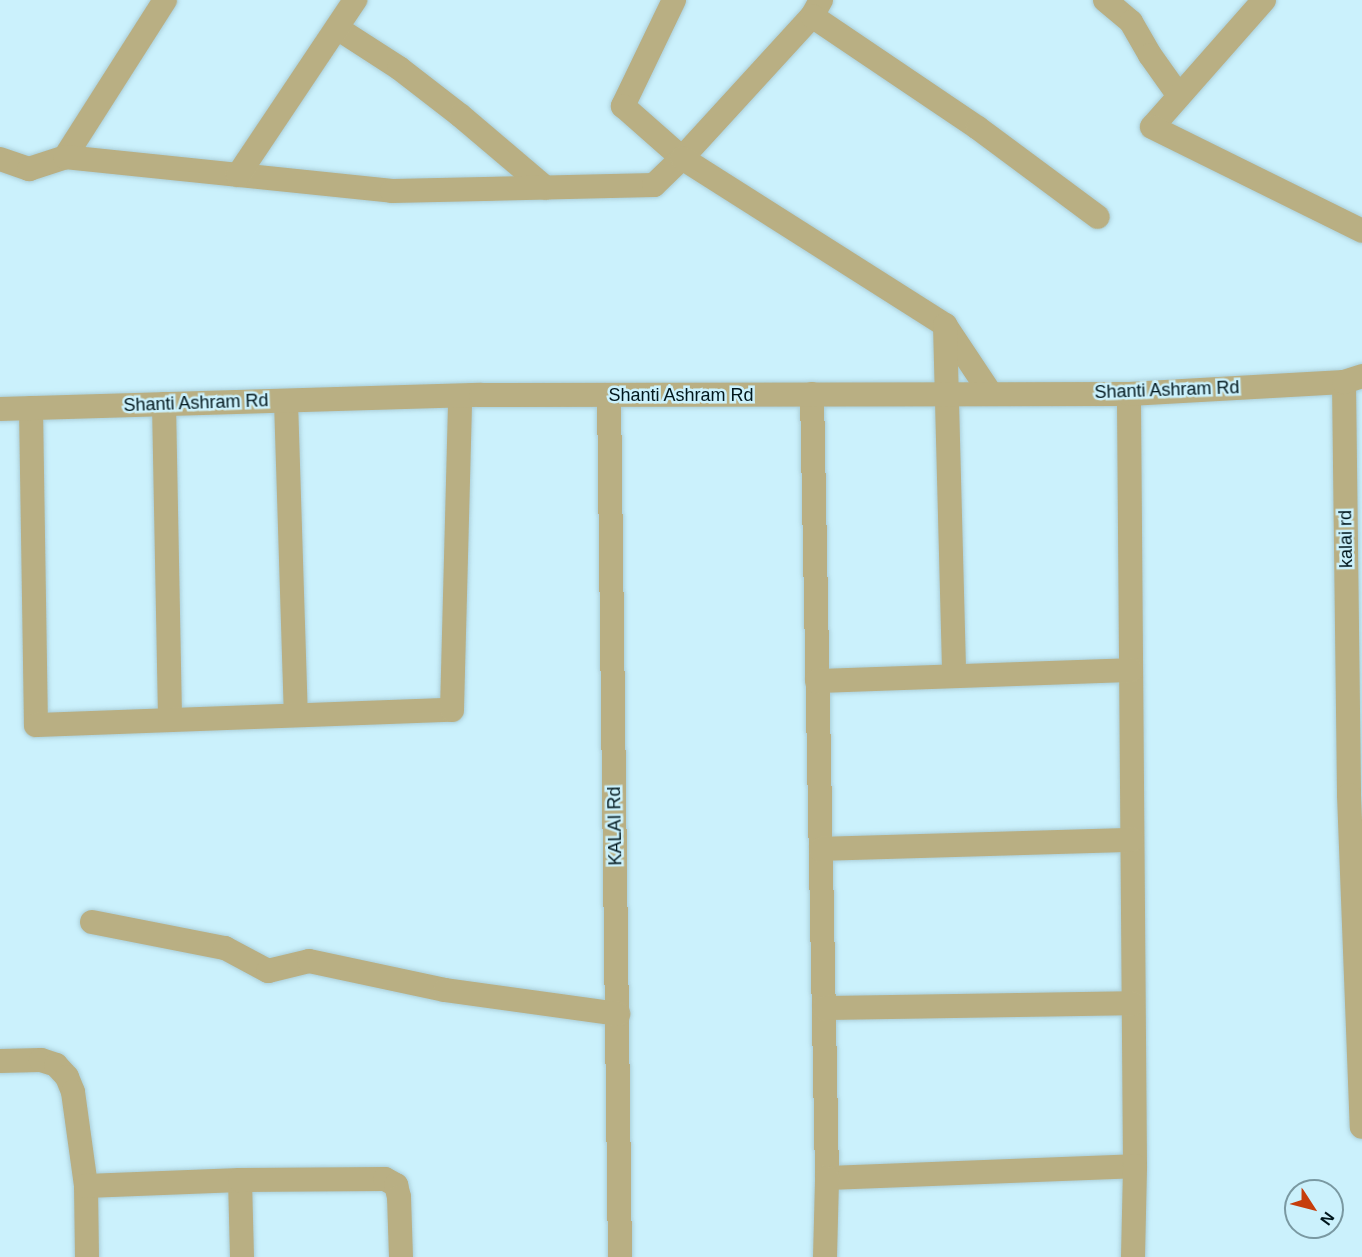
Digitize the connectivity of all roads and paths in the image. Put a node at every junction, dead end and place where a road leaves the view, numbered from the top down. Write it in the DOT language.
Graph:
graph roads {
  1 [pos="165,0"];
  2 [pos="355,0"];
  3 [pos="674,0"];
  4 [pos="1105,0"];
  5 [pos="1264,0"];
  6 [pos="816,8"];
  7 [pos="337,28"];
  8 [pos="1179,96"];
  9 [pos="65,157"];
  10 [pos="0,159"];
  11 [pos="682,159"];
  12 [pos="238,175"];
  13 [pos="546,188"];
  14 [pos="1098,218"];
  15 [pos="1362,231"];
  16 [pos="945,325"];
  17 [pos="1353,379"];
  18 [pos="812,394"];
  19 [pos="948,394"];
  20 [pos="991,394"];
  21 [pos="1129,394"];
  22 [pos="609,395"];
  23 [pos="459,396"];
  24 [pos="286,401"];
  25 [pos="164,404"];
  26 [pos="31,408"];
  27 [pos="0,409"];
  28 [pos="1355,666"];
  29 [pos="1131,670"];
  30 [pos="954,676"];
  31 [pos="817,681"];
  32 [pos="296,715"];
  33 [pos="170,720"];
  34 [pos="1132,840"];
  35 [pos="820,849"];
  36 [pos="92,922"];
  37 [pos="1359,988"];
  38 [pos="1134,1003"];
  39 [pos="824,1008"];
  40 [pos="618,1014"];
  41 [pos="0,1061"];
  42 [pos="1362,1127"];
  43 [pos="1135,1166"];
  44 [pos="827,1178"];
  45 [pos="240,1180"];
  46 [pos="86,1185"];
  47 [pos="87,1257"];
  48 [pos="242,1257"];
  49 [pos="401,1257"];
  50 [pos="620,1257"];
  51 [pos="825,1257"];
  52 [pos="1133,1257"];
  1 -- 9 [label="street"];
  2 -- 7 [label="street"];
  3 -- 11 [label="street"];
  4 -- 8 [label="street"];
  5 -- 8 [label="street"];
  6 -- 11 [label="street"];
  6 -- 14 [label="street"];
  7 -- 12 [label="street"];
  7 -- 13 [label="street"];
  8 -- 15 [label="street"];
  9 -- 10 [label="street"];
  9 -- 12 [label="street"];
  11 -- 13 [label="street"];
  11 -- 16 [label="street"];
  12 -- 13 [label="street"];
  16 -- 19 [label="street"];
  16 -- 20 [label="street"];
  17 -- 21 [label="street, Shanti Ashram Rd"];
  17 -- 28 [label="street, kalai rd"];
  18 -- 19 [label="street, Shanti Ashram Rd"];
  18 -- 22 [label="street, Shanti Ashram Rd"];
  18 -- 31 [label="street"];
  19 -- 20 [label="street, Shanti Ashram Rd"];
  19 -- 30 [label="street"];
  20 -- 21 [label="street, Shanti Ashram Rd"];
  21 -- 29 [label="street"];
  22 -- 23 [label="street, Shanti Ashram Rd"];
  22 -- 40 [label="street, KALAI Rd"];
  23 -- 24 [label="street, Shanti Ashram Rd"];
  23 -- 32 [label="street"];
  24 -- 25 [label="street, Shanti Ashram Rd"];
  24 -- 32 [label="street"];
  25 -- 26 [label="street, Shanti Ashram Rd"];
  25 -- 33 [label="street"];
  26 -- 27 [label="street, Shanti Ashram Rd"];
  26 -- 33 [label="street"];
  28 -- 37 [label="street, kalai rd"];
  29 -- 30 [label="street"];
  29 -- 34 [label="street"];
  30 -- 31 [label="street"];
  31 -- 35 [label="street"];
  32 -- 33 [label="street"];
  34 -- 35 [label="street"];
  34 -- 38 [label="street"];
  35 -- 39 [label="street"];
  36 -- 40 [label="street"];
  37 -- 42 [label="street, kalai rd"];
  38 -- 39 [label="street"];
  38 -- 43 [label="street"];
  39 -- 44 [label="street"];
  40 -- 50 [label="street, KALAI Rd"];
  41 -- 46 [label="street"];
  43 -- 44 [label="street"];
  43 -- 52 [label="street"];
  44 -- 51 [label="street"];
  45 -- 46 [label="street"];
  45 -- 48 [label="street"];
  45 -- 49 [label="street"];
  46 -- 47 [label="street"];
}
